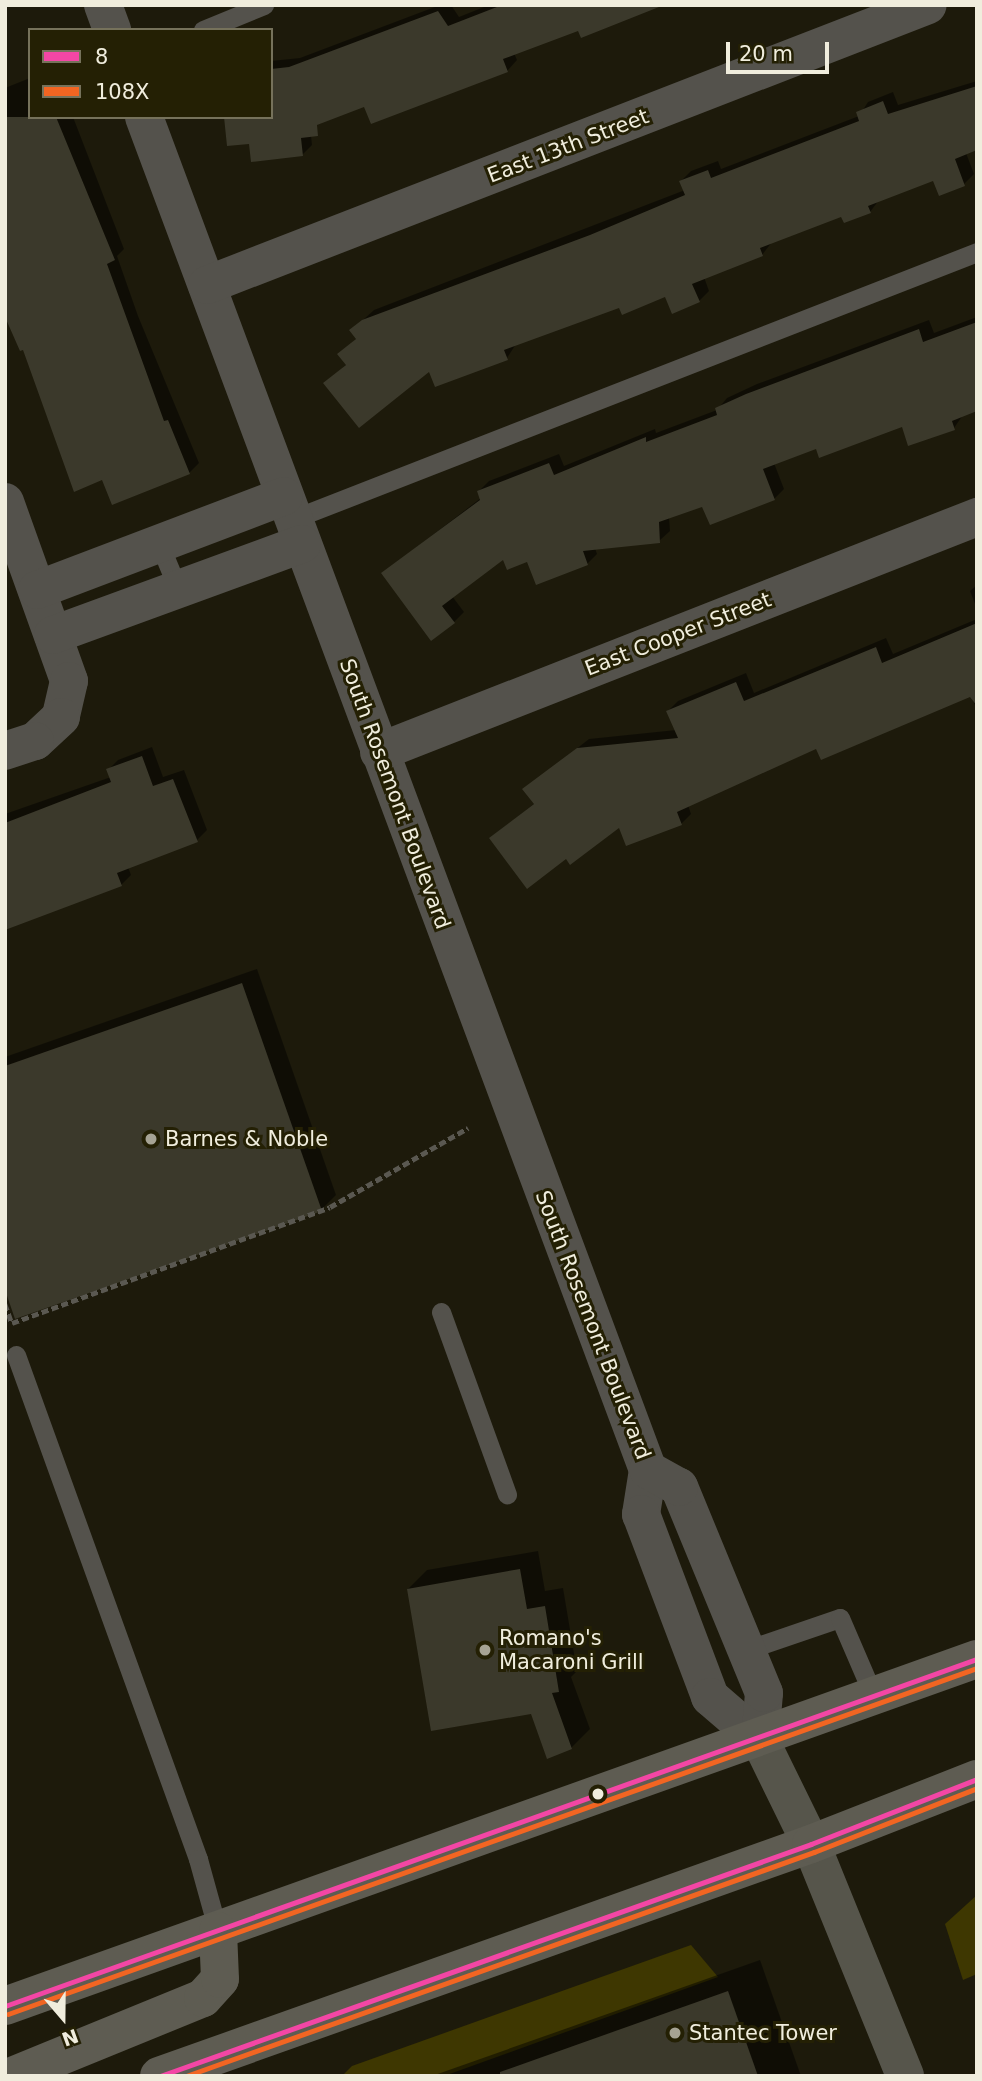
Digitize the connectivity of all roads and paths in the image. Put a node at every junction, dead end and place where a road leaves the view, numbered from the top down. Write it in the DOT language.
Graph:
graph roads {
  1 [pos="103,5"];
  2 [pos="264,5"];
  3 [pos="929,5"];
  4 [pos="111,28"];
  5 [pos="208,28"];
  6 [pos="145,119"];
  7 [pos="977,252"];
  8 [pos="206,285"];
  9 [pos="5,502"];
  10 [pos="977,517"];
  11 [pos="293,519"];
  12 [pos="159,543"];
  13 [pos="178,589"];
  14 [pos="37,590"];
  15 [pos="53,635"];
  16 [pos="5,751"];
  17 [pos="379,752"];
  18 [pos="468,1128"];
  19 [pos="5,1304"];
  20 [pos="440,1312"];
  21 [pos="16,1355"];
  22 [pos="648,1470"];
  23 [pos="507,1494"];
  24 [pos="747,1650"];
  25 [pos="977,1659"];
  26 [pos="874,1697"];
  27 [pos="760,1740"];
  28 [pos="977,1779"];
  29 [pos="810,1844"];
  30 [pos="218,1931"];
  31 [pos="5,2006"];
  32 [pos="12,2076"];
  33 [pos="159,2076"];
  34 [pos="905,2076"];
  1 -- 4 [label="street"];
  2 -- 5 [label="lane"];
  3 -- 8 [label="street, East 13th Street"];
  6 -- 8 [label="street, South Rosemont Boulevard"];
  7 -- 11 [label="lane"];
  8 -- 11 [label="street, South Rosemont Boulevard"];
  9 -- 14 [label="street"];
  10 -- 17 [label="street, East Cooper Street"];
  11 -- 12 [label="street"];
  11 -- 13 [label="street"];
  11 -- 17 [label="street, South Rosemont Boulevard"];
  12 -- 13 [label="lane"];
  12 -- 14 [label="street"];
  13 -- 15 [label="street"];
  14 -- 15 [label="street"];
  15 -- 16 [label="street"];
  17 -- 22 [label="street, South Rosemont Boulevard"];
  18 -- 19 [label="path"];
  20 -- 23 [label="lane"];
  21 -- 30 [label="lane"];
  22 -- 24 [label="street, South Rosemont Boulevard"];
  22 -- 27 [label="street, South Rosemont Boulevard"];
  24 -- 26 [label="lane"];
  24 -- 27 [label="street, South Rosemont Boulevard"];
  25 -- 26 [label="main road"];
  26 -- 27 [label="main road"];
  27 -- 29 [label="street"];
  27 -- 30 [label="main road"];
  28 -- 29 [label="main road"];
  29 -- 33 [label="main road"];
  29 -- 34 [label="street"];
  30 -- 31 [label="main road"];
  30 -- 32 [label="main road"];
}
